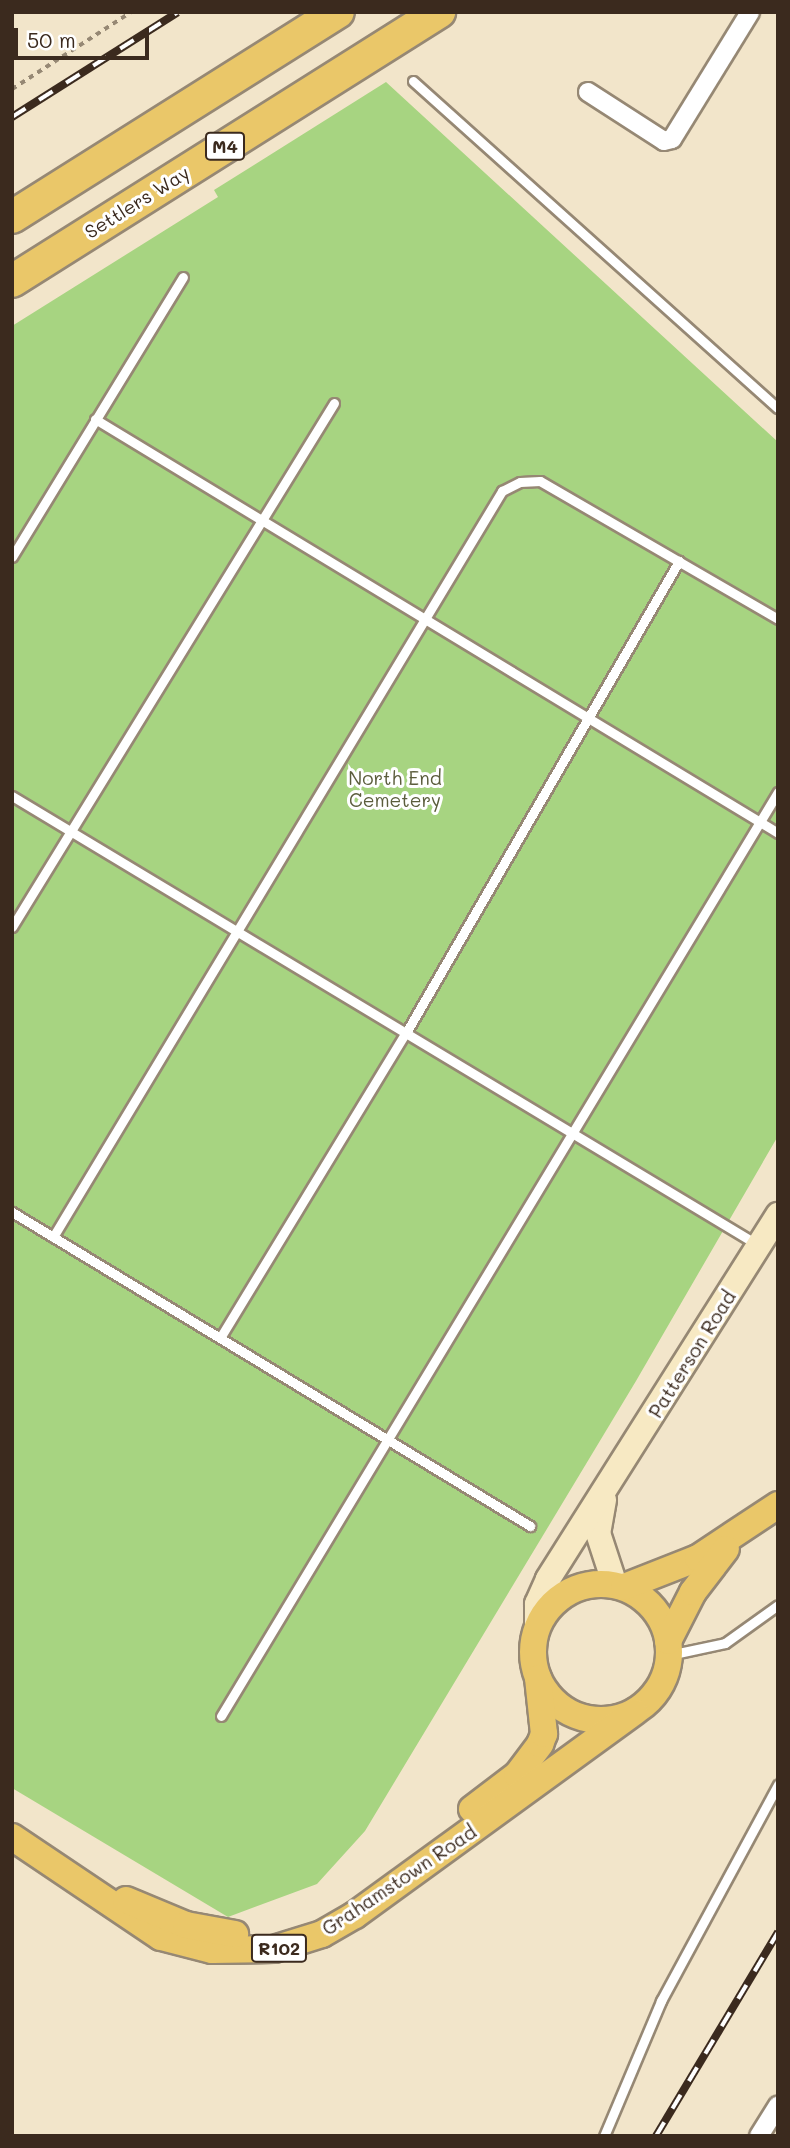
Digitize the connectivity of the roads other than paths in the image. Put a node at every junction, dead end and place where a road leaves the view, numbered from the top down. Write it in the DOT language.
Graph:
graph roads {
  1 [pos="338,12"];
  2 [pos="439,12"];
  3 [pos="750,12"];
  4 [pos="413,80"];
  5 [pos="588,92"];
  6 [pos="12,217"];
  7 [pos="183,277"];
  8 [pos="12,281"];
  9 [pos="334,403"];
  10 [pos="778,408"];
  11 [pos="95,419"];
  12 [pos="260,519"];
  13 [pos="12,556"];
  14 [pos="679,561"];
  15 [pos="778,619"];
  16 [pos="422,621"];
  17 [pos="589,722"];
  18 [pos="778,792"];
  19 [pos="12,796"];
  20 [pos="761,822"];
  21 [pos="70,831"];
  22 [pos="778,832"];
  23 [pos="12,927"];
  24 [pos="237,929"];
  25 [pos="407,1031"];
  26 [pos="573,1131"];
  27 [pos="12,1212"];
  28 [pos="778,1215"];
  29 [pos="53,1237"];
  30 [pos="760,1245"];
  31 [pos="220,1338"];
  32 [pos="387,1439"];
  33 [pos="606,1493"];
  34 [pos="778,1505"];
  35 [pos="530,1526"];
  36 [pos="740,1531"];
  37 [pos="620,1586"];
  38 [pos="778,1605"];
  39 [pos="537,1629"];
  40 [pos="669,1648"];
  41 [pos="538,1678"];
  42 [pos="634,1712"];
  43 [pos="221,1716"];
  44 [pos="778,1785"];
  45 [pos="12,1837"];
  46 [pos="68,1872"];
  47 [pos="778,2105"];
  48 [pos="604,2136"];
  49 [pos="759,2136"];
  1 -- 6 [label="highway"];
  2 -- 8 [label="highway, Settlers Way / M4"];
  3 -- 5 [label="street"];
  4 -- 10 [label="lane"];
  7 -- 11 [label="lane"];
  9 -- 12 [label="lane"];
  11 -- 12 [label="lane"];
  11 -- 13 [label="lane"];
  12 -- 16 [label="lane"];
  12 -- 21 [label="lane"];
  14 -- 15 [label="lane"];
  14 -- 16 [label="lane"];
  14 -- 17 [label="lane"];
  16 -- 17 [label="lane"];
  16 -- 24 [label="lane"];
  17 -- 20 [label="lane"];
  17 -- 25 [label="lane"];
  18 -- 20 [label="lane"];
  19 -- 21 [label="lane"];
  20 -- 22 [label="lane"];
  20 -- 26 [label="lane"];
  21 -- 23 [label="lane"];
  21 -- 24 [label="lane"];
  24 -- 25 [label="lane"];
  24 -- 29 [label="lane"];
  25 -- 26 [label="lane"];
  25 -- 31 [label="lane"];
  26 -- 30 [label="lane"];
  26 -- 32 [label="lane"];
  27 -- 29 [label="lane"];
  28 -- 30 [label="street, Patterson Road"];
  29 -- 31 [label="lane"];
  30 -- 33 [label="street, Patterson Road"];
  31 -- 32 [label="lane"];
  32 -- 35 [label="lane"];
  32 -- 43 [label="lane"];
  33 -- 37 [label="street, Patterson Road"];
  33 -- 39 [label="street, Patterson Road"];
  34 -- 36 [label="main road, Grahamstown Road / R102"];
  36 -- 37 [label="main road, Grahamstown Road / R102"];
  36 -- 40 [label="main road, Grahamstown Road / R102"];
  37 -- 39 [label="main road, Grahamstown Road / R102"];
  37 -- 40 [label="main road"];
  38 -- 40 [label="lane"];
  39 -- 41 [label="main road, Grahamstown Road / R102"];
  40 -- 42 [label="main road, Grahamstown Road / R102"];
  41 -- 42 [label="main road"];
  41 -- 46 [label="main road, Grahamstown Road / R102"];
  42 -- 46 [label="main road, Grahamstown Road / R102"];
  44 -- 48 [label="lane"];
  45 -- 46 [label="main road, Grahamstown Road / R102"];
  47 -- 49 [label="street"];
}
